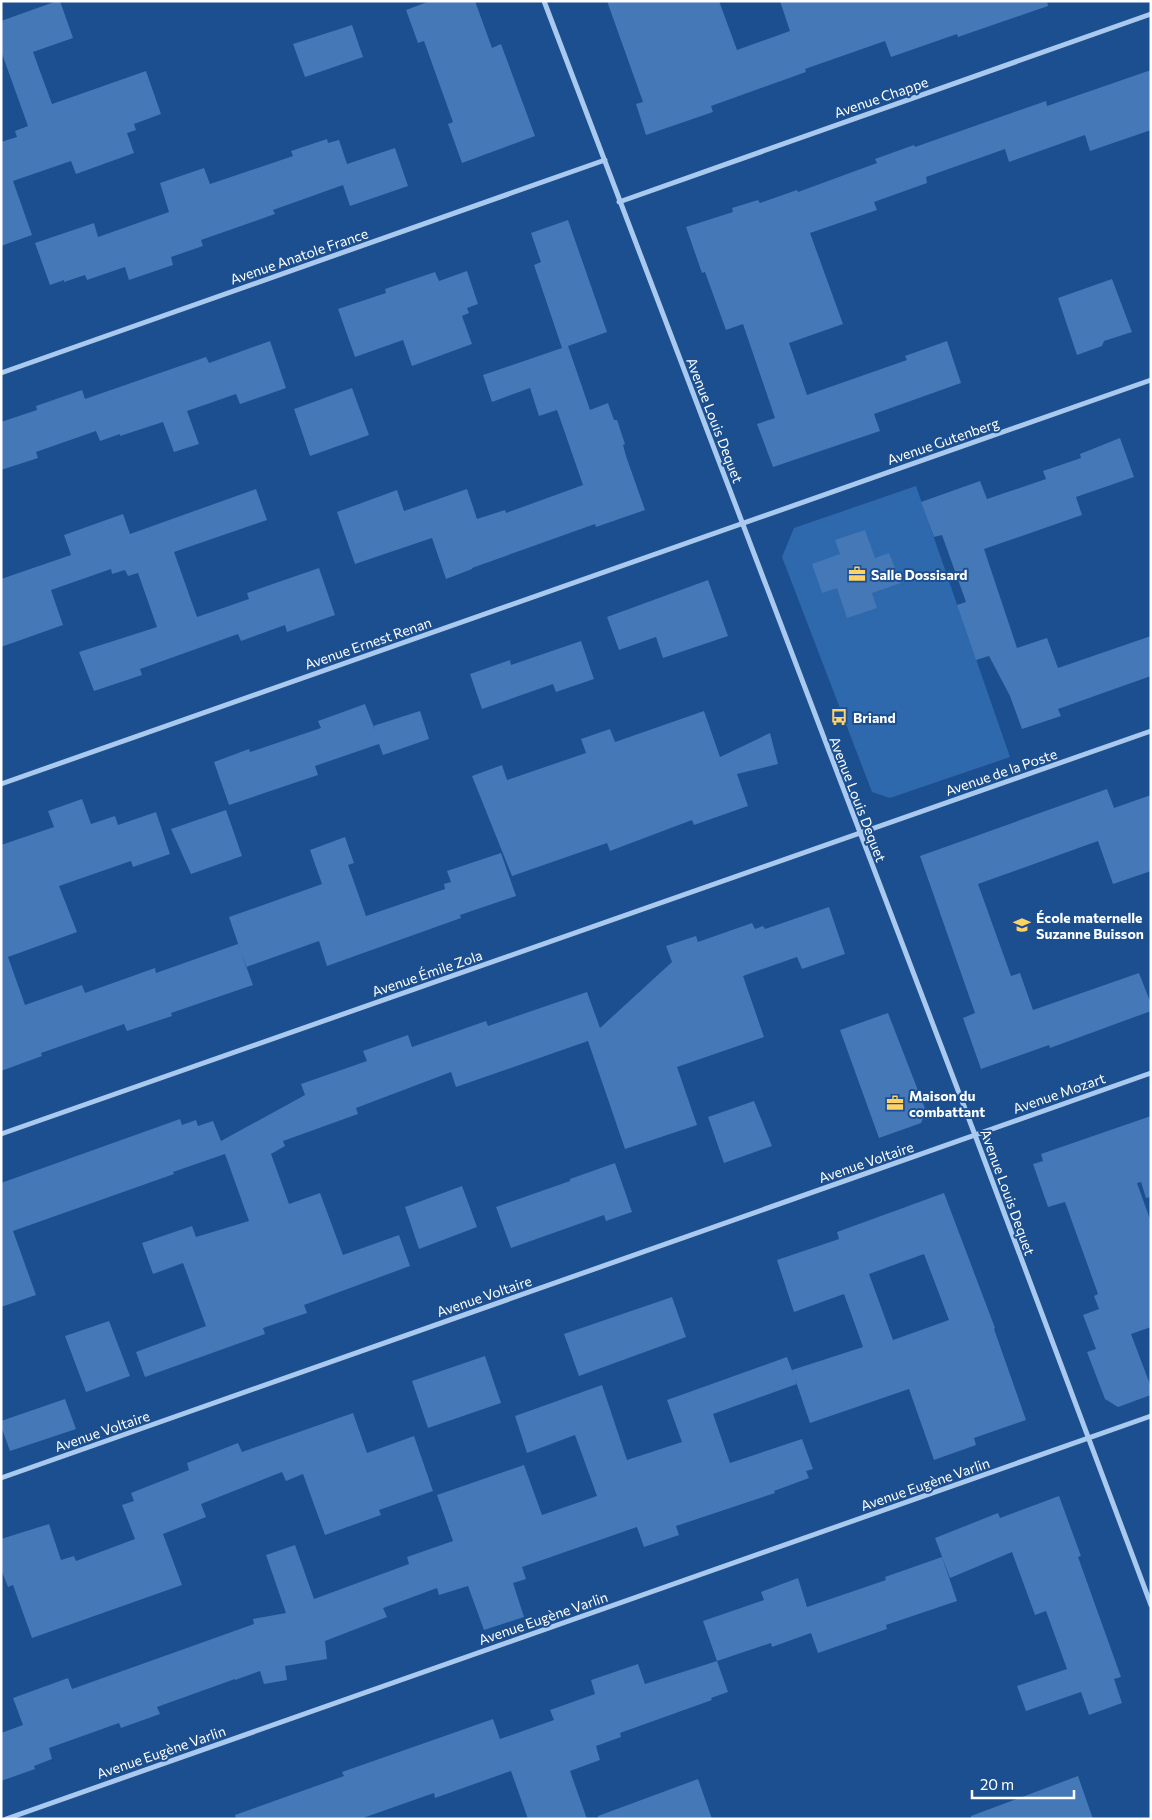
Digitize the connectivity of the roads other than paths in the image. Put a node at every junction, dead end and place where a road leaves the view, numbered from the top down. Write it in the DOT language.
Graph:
graph roads {
  1 [pos="544,1"];
  2 [pos="1151,14"];
  3 [pos="605,160"];
  4 [pos="619,202"];
  5 [pos="1,374"];
  6 [pos="1151,380"];
  7 [pos="742,524"];
  8 [pos="1151,731"];
  9 [pos="1,784"];
  10 [pos="860,834"];
  11 [pos="1151,1073"];
  12 [pos="1,1134"];
  13 [pos="975,1135"];
  14 [pos="1151,1416"];
  15 [pos="1087,1439"];
  16 [pos="1,1478"];
  17 [pos="1151,1605"];
  18 [pos="6,1819"];
  1 -- 3 [label="street, Avenue Louis Dequet"];
  2 -- 4 [label="street, Avenue Chappe"];
  3 -- 4 [label="street, Avenue Louis Dequet"];
  3 -- 5 [label="street, Avenue Anatole France"];
  4 -- 7 [label="street, Avenue Louis Dequet"];
  6 -- 7 [label="street, Avenue Gutenberg"];
  7 -- 9 [label="street, Avenue Ernest Renan"];
  7 -- 10 [label="street, Avenue Louis Dequet"];
  8 -- 10 [label="street, Avenue de la Poste"];
  10 -- 12 [label="street, Avenue Émile Zola"];
  10 -- 13 [label="street, Avenue Louis Dequet"];
  11 -- 13 [label="street, Avenue Mozart"];
  13 -- 15 [label="street, Avenue Louis Dequet"];
  13 -- 16 [label="street, Avenue Voltaire"];
  14 -- 15 [label="street, Avenue Eugène Varlin"];
  15 -- 17 [label="street, Avenue Louis Dequet"];
  15 -- 18 [label="street, Avenue Eugène Varlin"];
}
